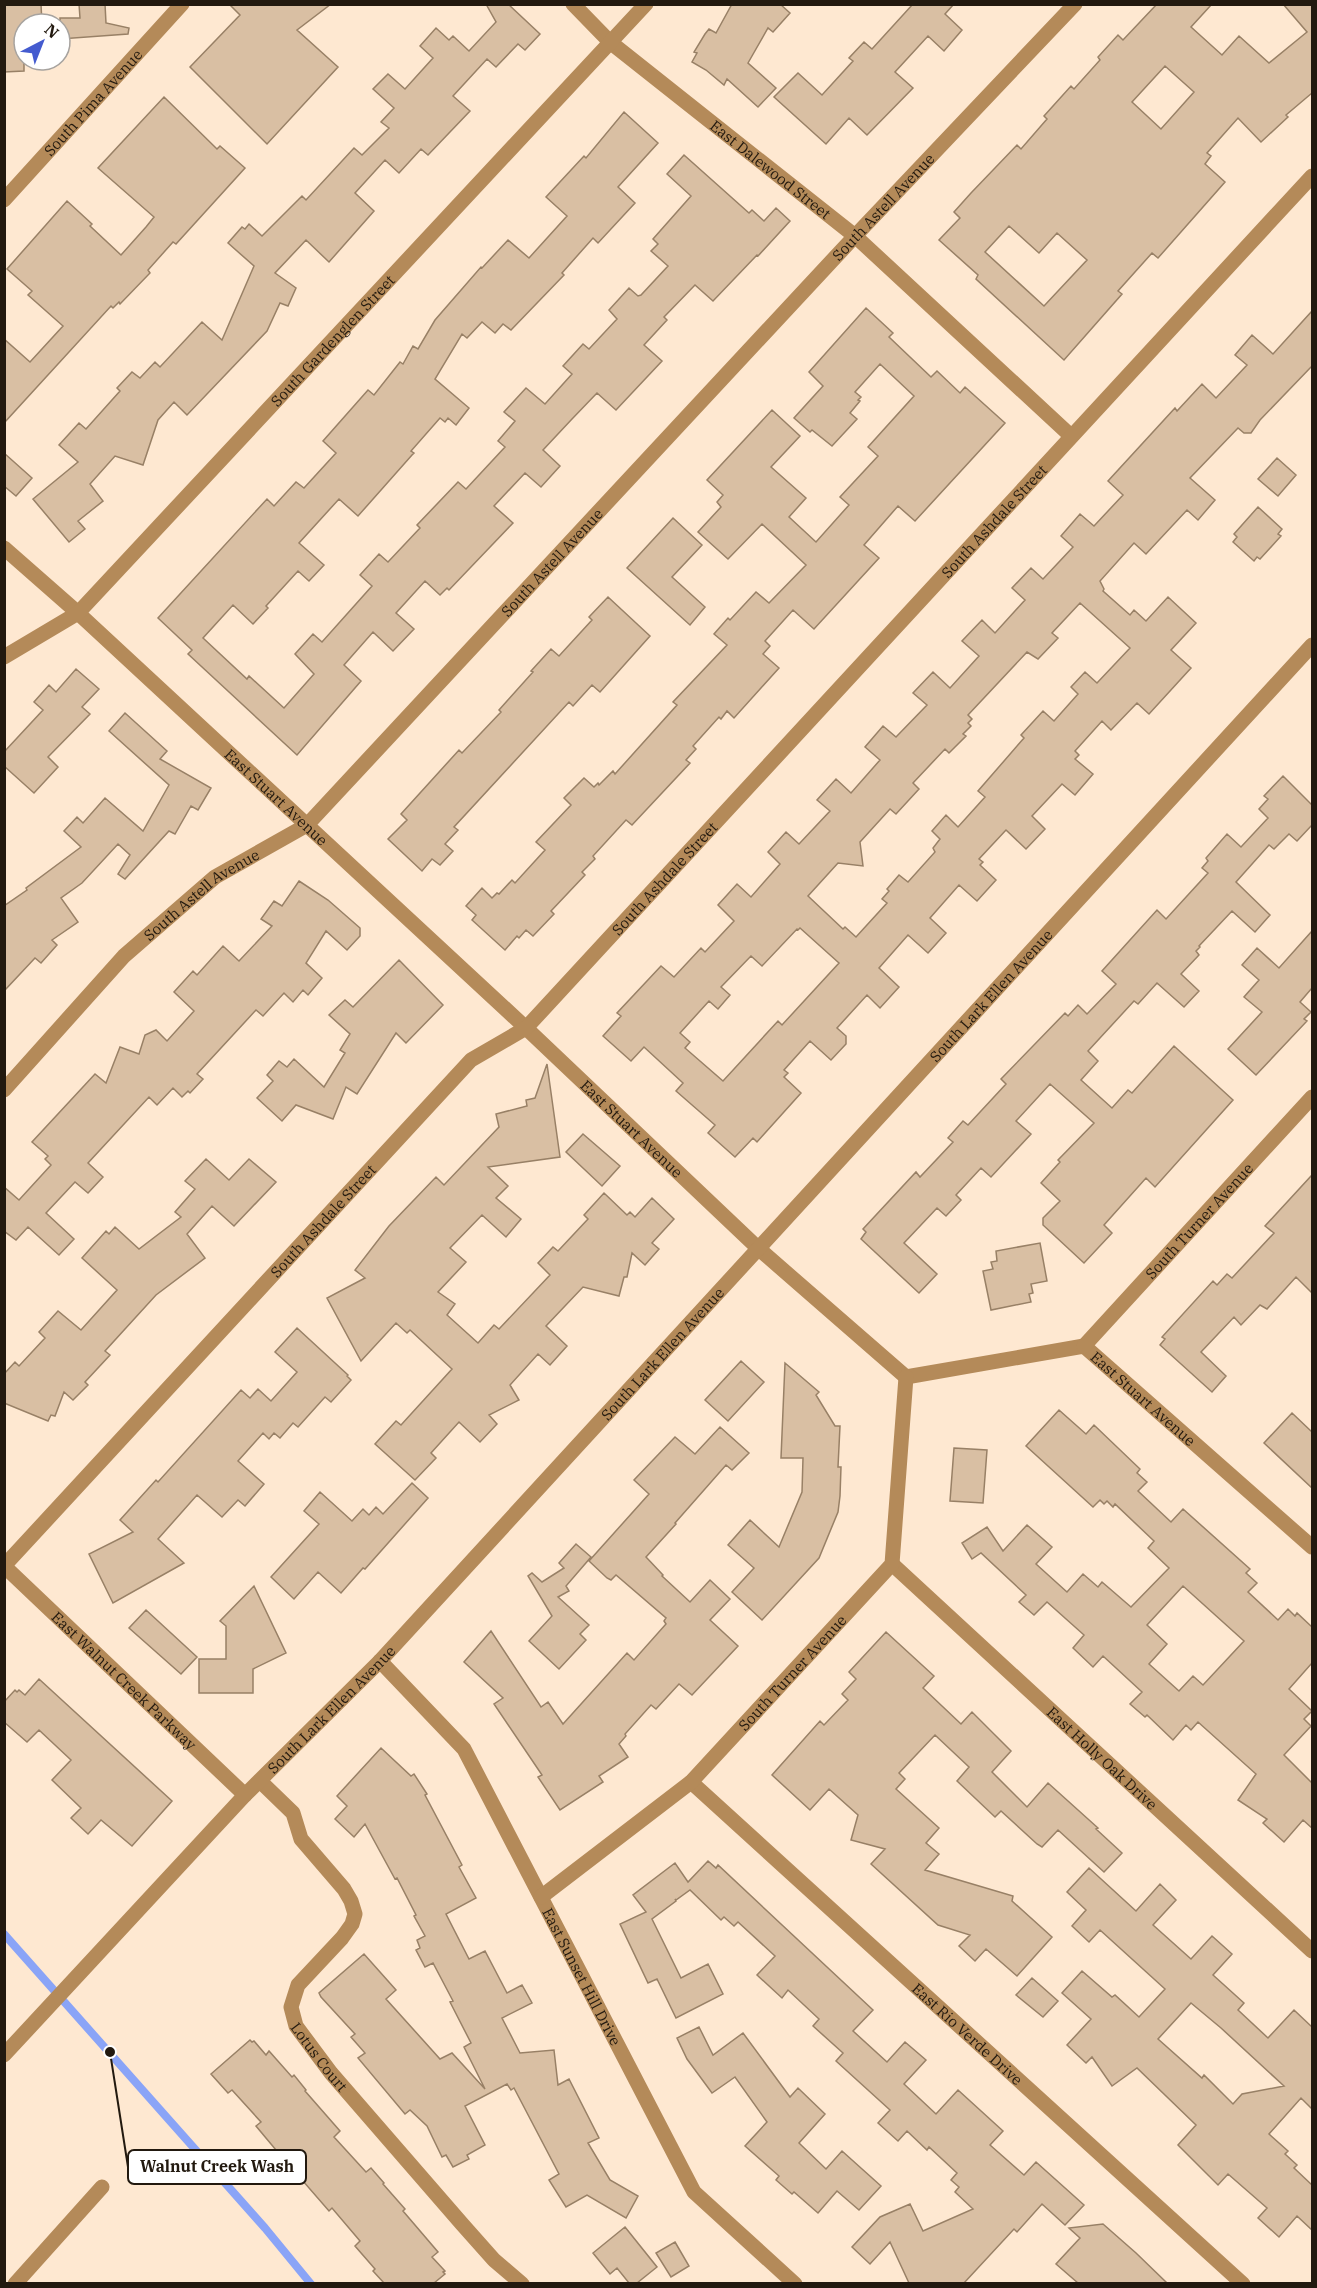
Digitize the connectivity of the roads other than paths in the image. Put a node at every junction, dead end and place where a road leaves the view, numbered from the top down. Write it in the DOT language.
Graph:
graph roads {
  1 [pos="182,4"];
  2 [pos="573,4"];
  3 [pos="645,4"];
  4 [pos="1075,4"];
  5 [pos="610,42"];
  6 [pos="1312,176"];
  7 [pos="4,200"];
  8 [pos="855,236"];
  9 [pos="1071,436"];
  10 [pos="4,548"];
  11 [pos="78,613"];
  12 [pos="1312,645"];
  13 [pos="4,657"];
  14 [pos="307,825"];
  15 [pos="526,1028"];
  16 [pos="4,1090"];
  17 [pos="1312,1097"];
  18 [pos="759,1249"];
  19 [pos="1084,1346"];
  20 [pos="906,1377"];
  21 [pos="1312,1547"];
  22 [pos="892,1564"];
  23 [pos="4,1566"];
  24 [pos="380,1661"];
  25 [pos="260,1781"];
  26 [pos="691,1782"];
  27 [pos="244,1795"];
  28 [pos="542,1897"];
  29 [pos="1312,1951"];
  30 [pos="4,2055"];
  31 [pos="102,2187"];
  32 [pos="15,2283"];
  33 [pos="522,2283"];
  34 [pos="795,2283"];
  35 [pos="1243,2283"];
  1 -- 7 [label="street, South Pima Avenue"];
  2 -- 5 [label="street, East Dalewood Street"];
  3 -- 5 [label="street, South Gardenglen Street"];
  4 -- 8 [label="street, South Astell Avenue"];
  5 -- 8 [label="street, East Dalewood Street"];
  5 -- 11 [label="street, South Gardenglen Street"];
  6 -- 9 [label="street, South Ashdale Street"];
  8 -- 9 [label="street, East Dalewood Street"];
  8 -- 14 [label="street, South Astell Avenue"];
  9 -- 15 [label="street, South Ashdale Street"];
  10 -- 11 [label="street, East Stuart Avenue"];
  11 -- 13 [label="street, South Gardenglen Street"];
  11 -- 14 [label="street, East Stuart Avenue"];
  12 -- 18 [label="street, South Lark Ellen Avenue"];
  14 -- 15 [label="street, East Stuart Avenue"];
  14 -- 16 [label="street, South Astell Avenue"];
  15 -- 18 [label="street, East Stuart Avenue"];
  15 -- 23 [label="street, South Ashdale Street"];
  17 -- 19 [label="street, South Turner Avenue"];
  18 -- 20 [label="street, East Stuart Avenue"];
  18 -- 24 [label="street, South Lark Ellen Avenue"];
  19 -- 20 [label="street, East Stuart Avenue"];
  19 -- 21 [label="street, East Stuart Avenue"];
  20 -- 22 [label="street"];
  22 -- 26 [label="street, South Turner Avenue"];
  22 -- 29 [label="street, East Holly Oak Drive"];
  23 -- 27 [label="street, East Walnut Creek Parkway"];
  24 -- 25 [label="street, South Lark Ellen Avenue"];
  24 -- 28 [label="street, East Sunset Hill Drive"];
  25 -- 27 [label="street, South Lark Ellen Avenue"];
  25 -- 33 [label="street, Lotus Court"];
  26 -- 28 [label="street, South Turner Avenue"];
  26 -- 35 [label="street, East Rio Verde Drive"];
  27 -- 30 [label="street, South Lark Ellen Avenue"];
  28 -- 34 [label="street, East Sunset Hill Drive"];
  31 -- 32 [label="street"];
}
